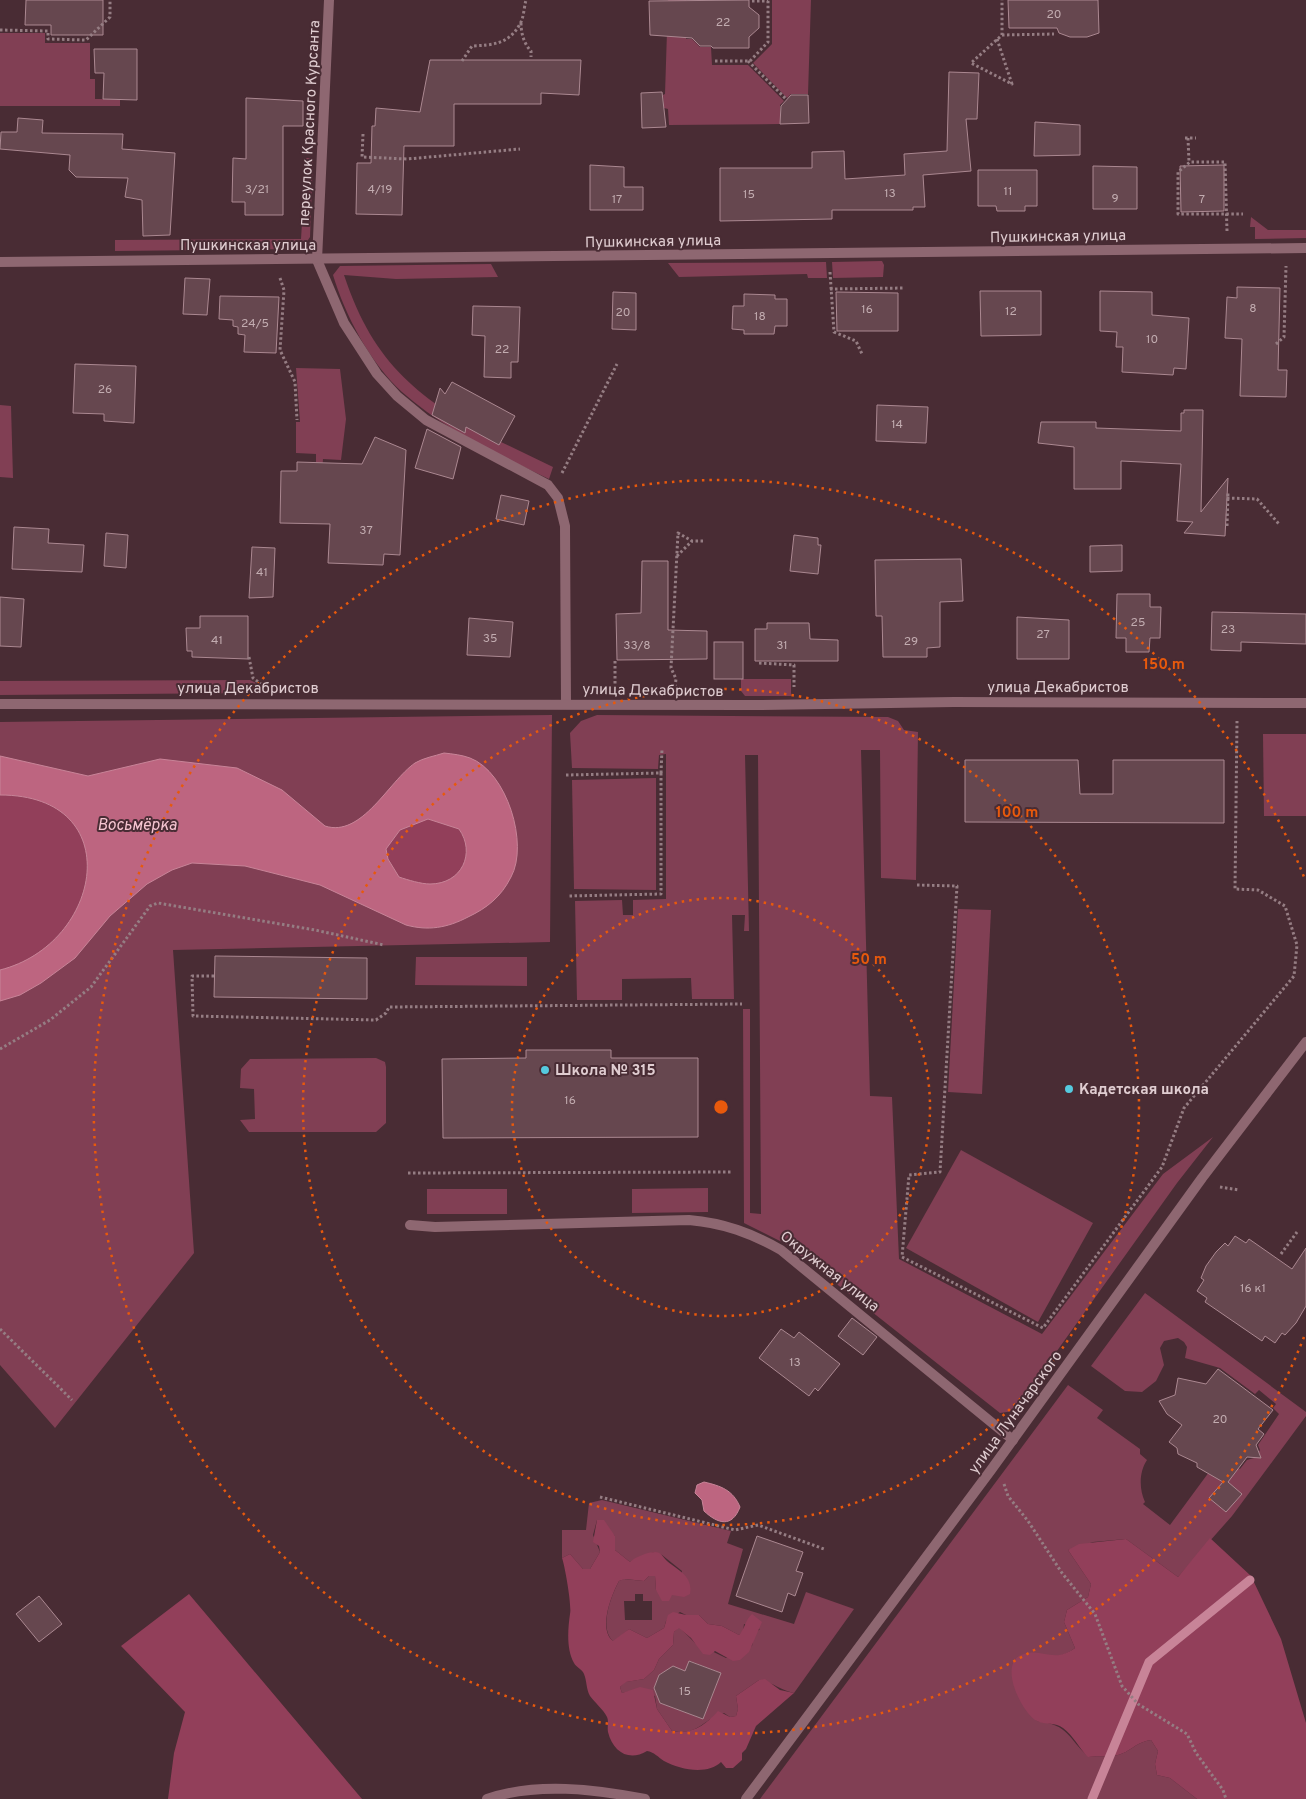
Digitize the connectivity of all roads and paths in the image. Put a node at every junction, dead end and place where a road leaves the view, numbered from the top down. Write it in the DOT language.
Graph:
graph roads {
  1 [pos="110,0"];
  2 [pos="329,0"];
  3 [pos="526,0"];
  4 [pos="752,0"];
  5 [pos="768,0"];
  6 [pos="1002,0"];
  7 [pos="521,22"];
  8 [pos="0,30"];
  9 [pos="1054,34"];
  10 [pos="1002,35"];
  11 [pos="997,39"];
  12 [pos="531,57"];
  13 [pos="462,61"];
  14 [pos="715,61"];
  15 [pos="748,61"];
  16 [pos="786,99"];
  17 [pos="363,134"];
  18 [pos="1196,138"];
  19 [pos="520,149"];
  20 [pos="1189,163"];
  21 [pos="1226,214"];
  22 [pos="1243,214"];
  23 [pos="1227,228"];
  24 [pos="1306,248"];
  25 [pos="317,260"];
  26 [pos="0,262"];
  27 [pos="1286,268"];
  28 [pos="280,278"];
  29 [pos="830,278"];
  30 [pos="904,288"];
  31 [pos="830,289"];
  32 [pos="1276,344"];
  33 [pos="862,354"];
  34 [pos="617,364"];
  35 [pos="297,420"];
  36 [pos="553,492"];
  37 [pos="1228,492"];
  38 [pos="1227,498"];
  39 [pos="1278,524"];
  40 [pos="1227,526"];
  41 [pos="692,541"];
  42 [pos="703,541"];
  43 [pos="677,556"];
  44 [pos="249,657"];
  45 [pos="615,661"];
  46 [pos="759,663"];
  47 [pos="616,679"];
  48 [pos="676,679"];
  49 [pos="794,679"];
  50 [pos="261,684"];
  51 [pos="1237,703"];
  52 [pos="1306,703"];
  53 [pos="0,704"];
  54 [pos="566,704"];
  55 [pos="662,749"];
  56 [pos="661,773"];
  57 [pos="566,774"];
  58 [pos="917,885"];
  59 [pos="568,896"];
  60 [pos="384,945"];
  61 [pos="214,976"];
  62 [pos="742,1004"];
  63 [pos="1306,1042"];
  64 [pos="0,1049"];
  65 [pos="731,1172"];
  66 [pos="408,1173"];
  67 [pos="410,1225"];
  68 [pos="1297,1232"];
  69 [pos="1281,1254"];
  70 [pos="0,1329"];
  71 [pos="72,1400"];
  72 [pos="1013,1440"];
  73 [pos="991,1470"];
  74 [pos="600,1497"];
  75 [pos="824,1549"];
  76 [pos="487,1799"];
  77 [pos="645,1799"];
  78 [pos="746,1799"];
  79 [pos="1226,1799"];
  1 -- 8 [label="path"];
  2 -- 25 [label="street, переулок Красного Курсанта"];
  3 -- 7 [label="path"];
  4 -- 5 [label="path"];
  5 -- 15 [label="path"];
  6 -- 10 [label="path"];
  7 -- 12 [label="path"];
  7 -- 13 [label="path"];
  9 -- 10 [label="path"];
  10 -- 11 [label="path"];
  11 -- 11 [label="path"];
  14 -- 15 [label="path"];
  15 -- 16 [label="path"];
  17 -- 19 [label="path"];
  18 -- 20 [label="path"];
  20 -- 21 [label="path"];
  20 -- 21 [label="path"];
  21 -- 22 [label="path"];
  21 -- 23 [label="path"];
  24 -- 25 [label="street, Пушкинская улица"];
  25 -- 26 [label="street, Пушкинская улица"];
  25 -- 36 [label="street, переулок Красного Курсанта"];
  27 -- 32 [label="path"];
  28 -- 35 [label="path"];
  29 -- 31 [label="path"];
  30 -- 31 [label="path"];
  31 -- 33 [label="path"];
  34 -- 36 [label="path"];
  36 -- 54 [label="street"];
  37 -- 38 [label="path"];
  38 -- 39 [label="path"];
  38 -- 40 [label="path"];
  41 -- 42 [label="path"];
  41 -- 43 [label="path"];
  41 -- 43 [label="path"];
  43 -- 48 [label="path"];
  44 -- 50 [label="path"];
  45 -- 47 [label="path"];
  46 -- 49 [label="path"];
  51 -- 52 [label="street, улица Декабристов"];
  51 -- 54 [label="street, улица Декабристов"];
  51 -- 58 [label="path"];
  53 -- 54 [label="street, улица Декабристов"];
  55 -- 56 [label="path"];
  56 -- 57 [label="path"];
  56 -- 59 [label="path"];
  60 -- 64 [label="path"];
  61 -- 62 [label="path"];
  63 -- 72 [label="street, улица Луначарского"];
  65 -- 66 [label="path"];
  67 -- 72 [label="street, Окружная улица"];
  68 -- 69 [label="path"];
  70 -- 71 [label="path"];
  72 -- 73 [label="street, улица Луначарского"];
  73 -- 78 [label="street, улица Луначарского"];
  73 -- 79 [label="path"];
  74 -- 75 [label="path"];
  76 -- 77 [label="street"];
}
